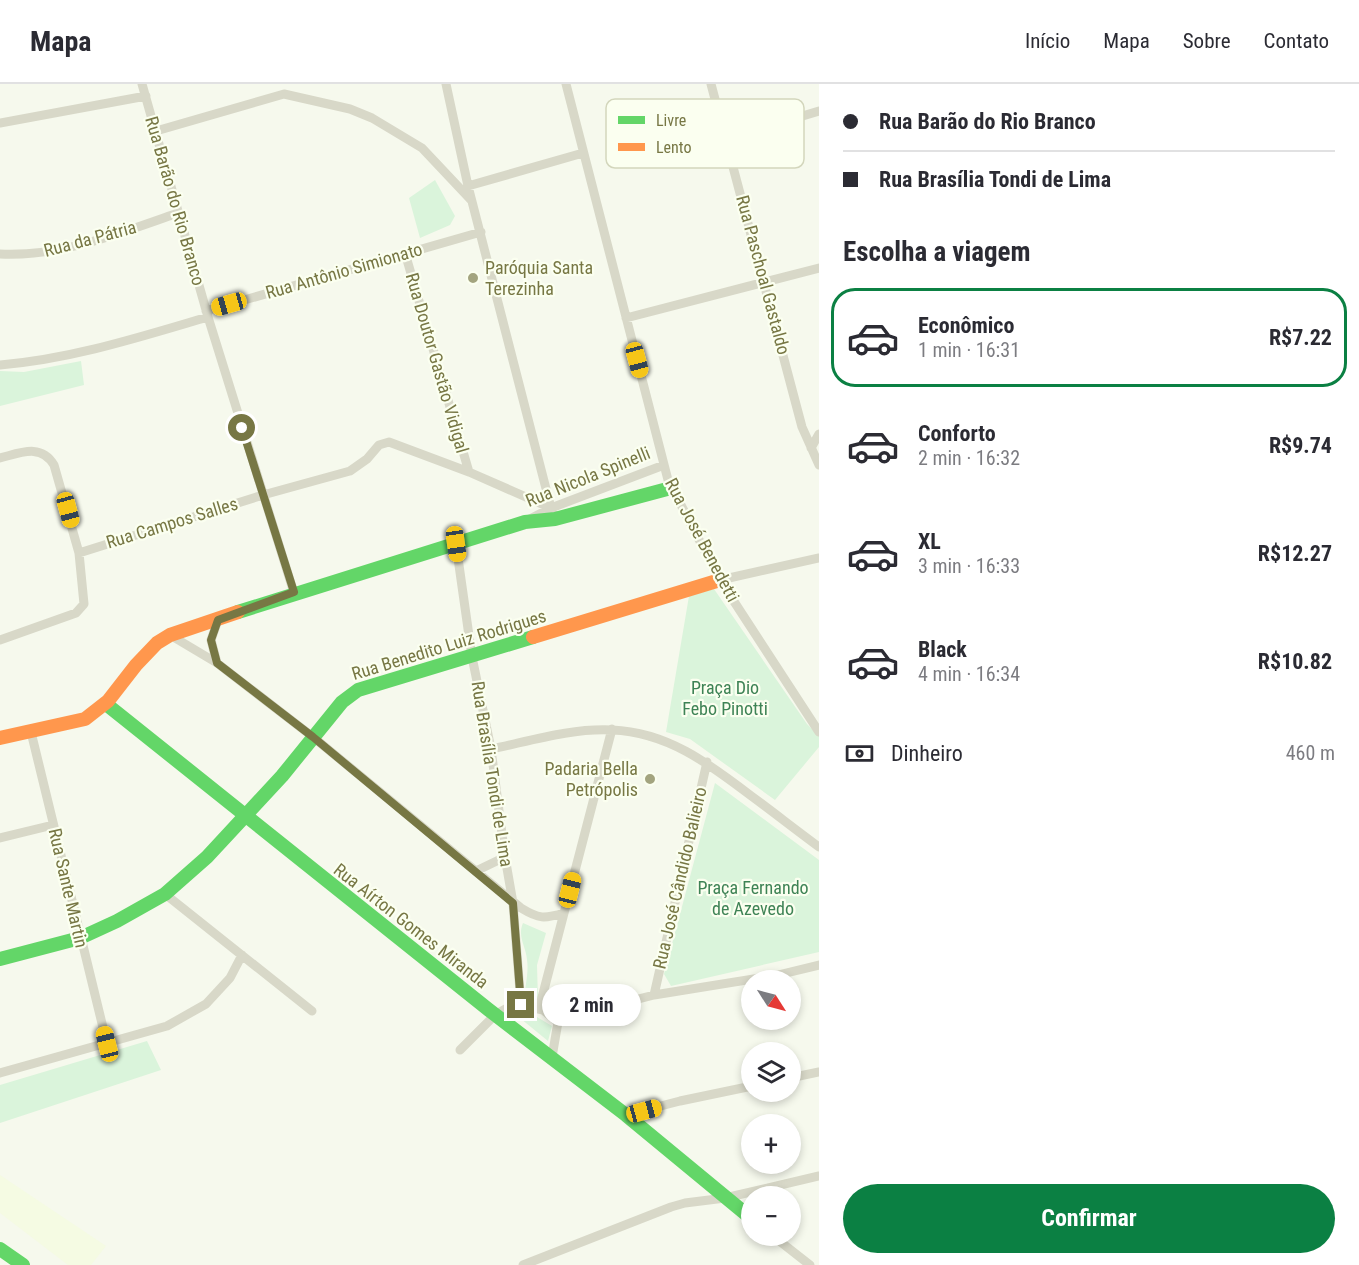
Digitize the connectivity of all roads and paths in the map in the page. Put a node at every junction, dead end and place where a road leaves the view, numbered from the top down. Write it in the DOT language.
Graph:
graph roads {
  1 [pos="142,84"];
  2 [pos="289,84"];
  3 [pos="446,84"];
  4 [pos="566,84"];
  5 [pos="711,84"];
  6 [pos="284,94"];
  7 [pos="146,96"];
  8 [pos="715,99"];
  9 [pos="819,111"];
  10 [pos="804,116"];
  11 [pos="0,123"];
  12 [pos="156,131"];
  13 [pos="583,153"];
  14 [pos="734,168"];
  15 [pos="468,186"];
  16 [pos="473,202"];
  17 [pos="178,213"];
  18 [pos="481,232"];
  19 [pos="0,254"];
  20 [pos="405,254"];
  21 [pos="819,268"];
  22 [pos="765,283"];
  23 [pos="207,314"];
  24 [pos="626,318"];
  25 [pos="0,365"];
  26 [pos="819,434"];
  27 [pos="811,448"];
  28 [pos="0,458"];
  29 [pos="664,465"];
  30 [pos="819,465"];
  31 [pos="469,472"];
  32 [pos="671,488"];
  33 [pos="263,495"];
  34 [pos="553,513"];
  35 [pos="456,544"];
  36 [pos="79,553"];
  37 [pos="819,558"];
  38 [pos="720,580"];
  39 [pos="294,592"];
  40 [pos="218,620"];
  41 [pos="170,635"];
  42 [pos="1,637"];
  43 [pos="472,657"];
  44 [pos="217,663"];
  45 [pos="106,704"];
  46 [pos="612,729"];
  47 [pos="31,732"];
  48 [pos="819,732"];
  49 [pos="313,737"];
  50 [pos="0,738"];
  51 [pos="491,749"];
  52 [pos="707,762"];
  53 [pos="244,816"];
  54 [pos="54,825"];
  55 [pos="0,838"];
  56 [pos="819,847"];
  57 [pos="505,857"];
  58 [pos="476,872"];
  59 [pos="165,894"];
  60 [pos="513,903"];
  61 [pos="564,913"];
  62 [pos="80,938"];
  63 [pos="242,955"];
  64 [pos="0,959"];
  65 [pos="819,965"];
  66 [pos="654,994"];
  67 [pos="521,1005"];
  68 [pos="539,1009"];
  69 [pos="312,1011"];
  70 [pos="495,1015"];
  71 [pos="558,1022"];
  72 [pos="107,1044"];
  73 [pos="460,1050"];
  74 [pos="552,1057"];
  75 [pos="819,1072"];
  76 [pos="0,1073"];
  77 [pos="801,1076"];
  78 [pos="741,1088"];
  79 [pos="626,1116"];
  80 [pos="819,1176"];
  81 [pos="725,1198"];
  82 [pos="741,1210"];
  83 [pos="786,1246"];
  84 [pos="0,1249"];
  85 [pos="23,1265"];
  86 [pos="523,1265"];
  87 [pos="810,1265"];
  1 -- 7 [label="street, Rua Barão do Rio Branco"];
  2 -- 6 [label="street"];
  3 -- 15 [label="street"];
  4 -- 13 [label="street, Rua José Benedetti"];
  5 -- 8 [label="street, Rua Paschoal Gastaldo"];
  6 -- 12 [label="street"];
  6 -- 16 [label="street"];
  7 -- 11 [label="street"];
  7 -- 12 [label="street, Rua Barão do Rio Branco"];
  9 -- 10 [label="street"];
  12 -- 17 [label="street, Rua Barão do Rio Branco"];
  13 -- 15 [label="street"];
  13 -- 24 [label="street, Rua José Benedetti"];
  14 -- 22 [label="street, Rua Paschoal Gastaldo"];
  15 -- 16 [label="street"];
  16 -- 18 [label="street"];
  17 -- 19 [label="street, Rua da Pátria"];
  17 -- 23 [label="street, Rua Barão do Rio Branco"];
  18 -- 20 [label="street, Rua Antônio Simionato"];
  18 -- 34 [label="street"];
  20 -- 23 [label="street, Rua Antônio Simionato"];
  20 -- 31 [label="street, Rua Doutor Gastão Vidigal"];
  21 -- 22 [label="street"];
  22 -- 24 [label="street"];
  22 -- 27 [label="street, Rua Paschoal Gastaldo"];
  23 -- 25 [label="street, Rua Antônio Simionato"];
  23 -- 33 [label="street, Rua Barão do Rio Branco"];
  24 -- 29 [label="street, Rua José Benedetti"];
  26 -- 27 [label="street"];
  27 -- 30 [label="street, Rua Paschoal Gastaldo"];
  28 -- 36 [label="street"];
  29 -- 32 [label="street, Rua José Benedetti"];
  29 -- 34 [label="street, Rua Nicola Spinelli"];
  31 -- 33 [label="street, Rua Campos Salles"];
  31 -- 34 [label="street, Rua Campos Salles"];
  32 -- 34 [label="street, Rua Nicola Spinelli"];
  32 -- 38 [label="street, Rua José Benedetti"];
  33 -- 36 [label="street, Rua Campos Salles"];
  33 -- 39 [label="street, Rua Barão do Rio Branco"];
  34 -- 35 [label="street, Rua Nicola Spinelli"];
  35 -- 39 [label="street, Rua Nicola Spinelli"];
  35 -- 43 [label="street, Rua Brasília Tondi de Lima"];
  36 -- 42 [label="street"];
  37 -- 38 [label="street, Rua Benedito Luiz Rodrigues"];
  38 -- 43 [label="street, Rua Benedito Luiz Rodrigues"];
  38 -- 48 [label="street, Rua José Benedetti"];
  39 -- 40 [label="street, Rua Nicola Spinelli"];
  40 -- 41 [label="street, Rua Nicola Spinelli"];
  40 -- 44 [label="street"];
  41 -- 44 [label="street"];
  41 -- 45 [label="street, Rua Nicola Spinelli"];
  43 -- 49 [label="street, Rua Benedito Luiz Rodrigues"];
  43 -- 51 [label="street, Rua Brasília Tondi de Lima"];
  44 -- 49 [label="street"];
  45 -- 47 [label="street, Rua Nicola Spinelli"];
  45 -- 53 [label="street, Rua Aírton Gomes Miranda"];
  46 -- 51 [label="street"];
  46 -- 52 [label="street"];
  46 -- 61 [label="street"];
  47 -- 50 [label="street, Rua Nicola Spinelli"];
  47 -- 54 [label="street, Rua Sante Martin"];
  49 -- 53 [label="street, Rua Benedito Luiz Rodrigues"];
  49 -- 58 [label="street"];
  51 -- 57 [label="street, Rua Brasília Tondi de Lima"];
  52 -- 56 [label="street"];
  52 -- 66 [label="street, Rua José Cândido Balieiro"];
  53 -- 59 [label="street, Rua Benedito Luiz Rodrigues"];
  53 -- 70 [label="street, Rua Aírton Gomes Miranda"];
  54 -- 55 [label="street"];
  54 -- 62 [label="street, Rua Sante Martin"];
  57 -- 58 [label="street"];
  57 -- 60 [label="street, Rua Brasília Tondi de Lima"];
  58 -- 60 [label="street"];
  59 -- 62 [label="street, Rua Benedito Luiz Rodrigues"];
  59 -- 63 [label="street"];
  60 -- 61 [label="street"];
  60 -- 67 [label="street, Rua Brasília Tondi de Lima"];
  61 -- 68 [label="street"];
  62 -- 64 [label="street, Rua Benedito Luiz Rodrigues"];
  62 -- 72 [label="street, Rua Sante Martin"];
  63 -- 69 [label="street"];
  63 -- 72 [label="street"];
  65 -- 66 [label="street"];
  66 -- 71 [label="street"];
  67 -- 68 [label="street"];
  67 -- 70 [label="street"];
  68 -- 71 [label="street"];
  70 -- 73 [label="street"];
  70 -- 74 [label="street, Rua Aírton Gomes Miranda"];
  71 -- 74 [label="street"];
  72 -- 76 [label="street"];
  74 -- 79 [label="street, Rua Aírton Gomes Miranda"];
  75 -- 77 [label="street"];
  78 -- 79 [label="street"];
  79 -- 81 [label="street, Rua Aírton Gomes Miranda"];
  80 -- 81 [label="street"];
  81 -- 82 [label="street, Rua Aírton Gomes Miranda"];
  81 -- 86 [label="street"];
  83 -- 87 [label="street"];
  84 -- 85 [label="street"];
}
